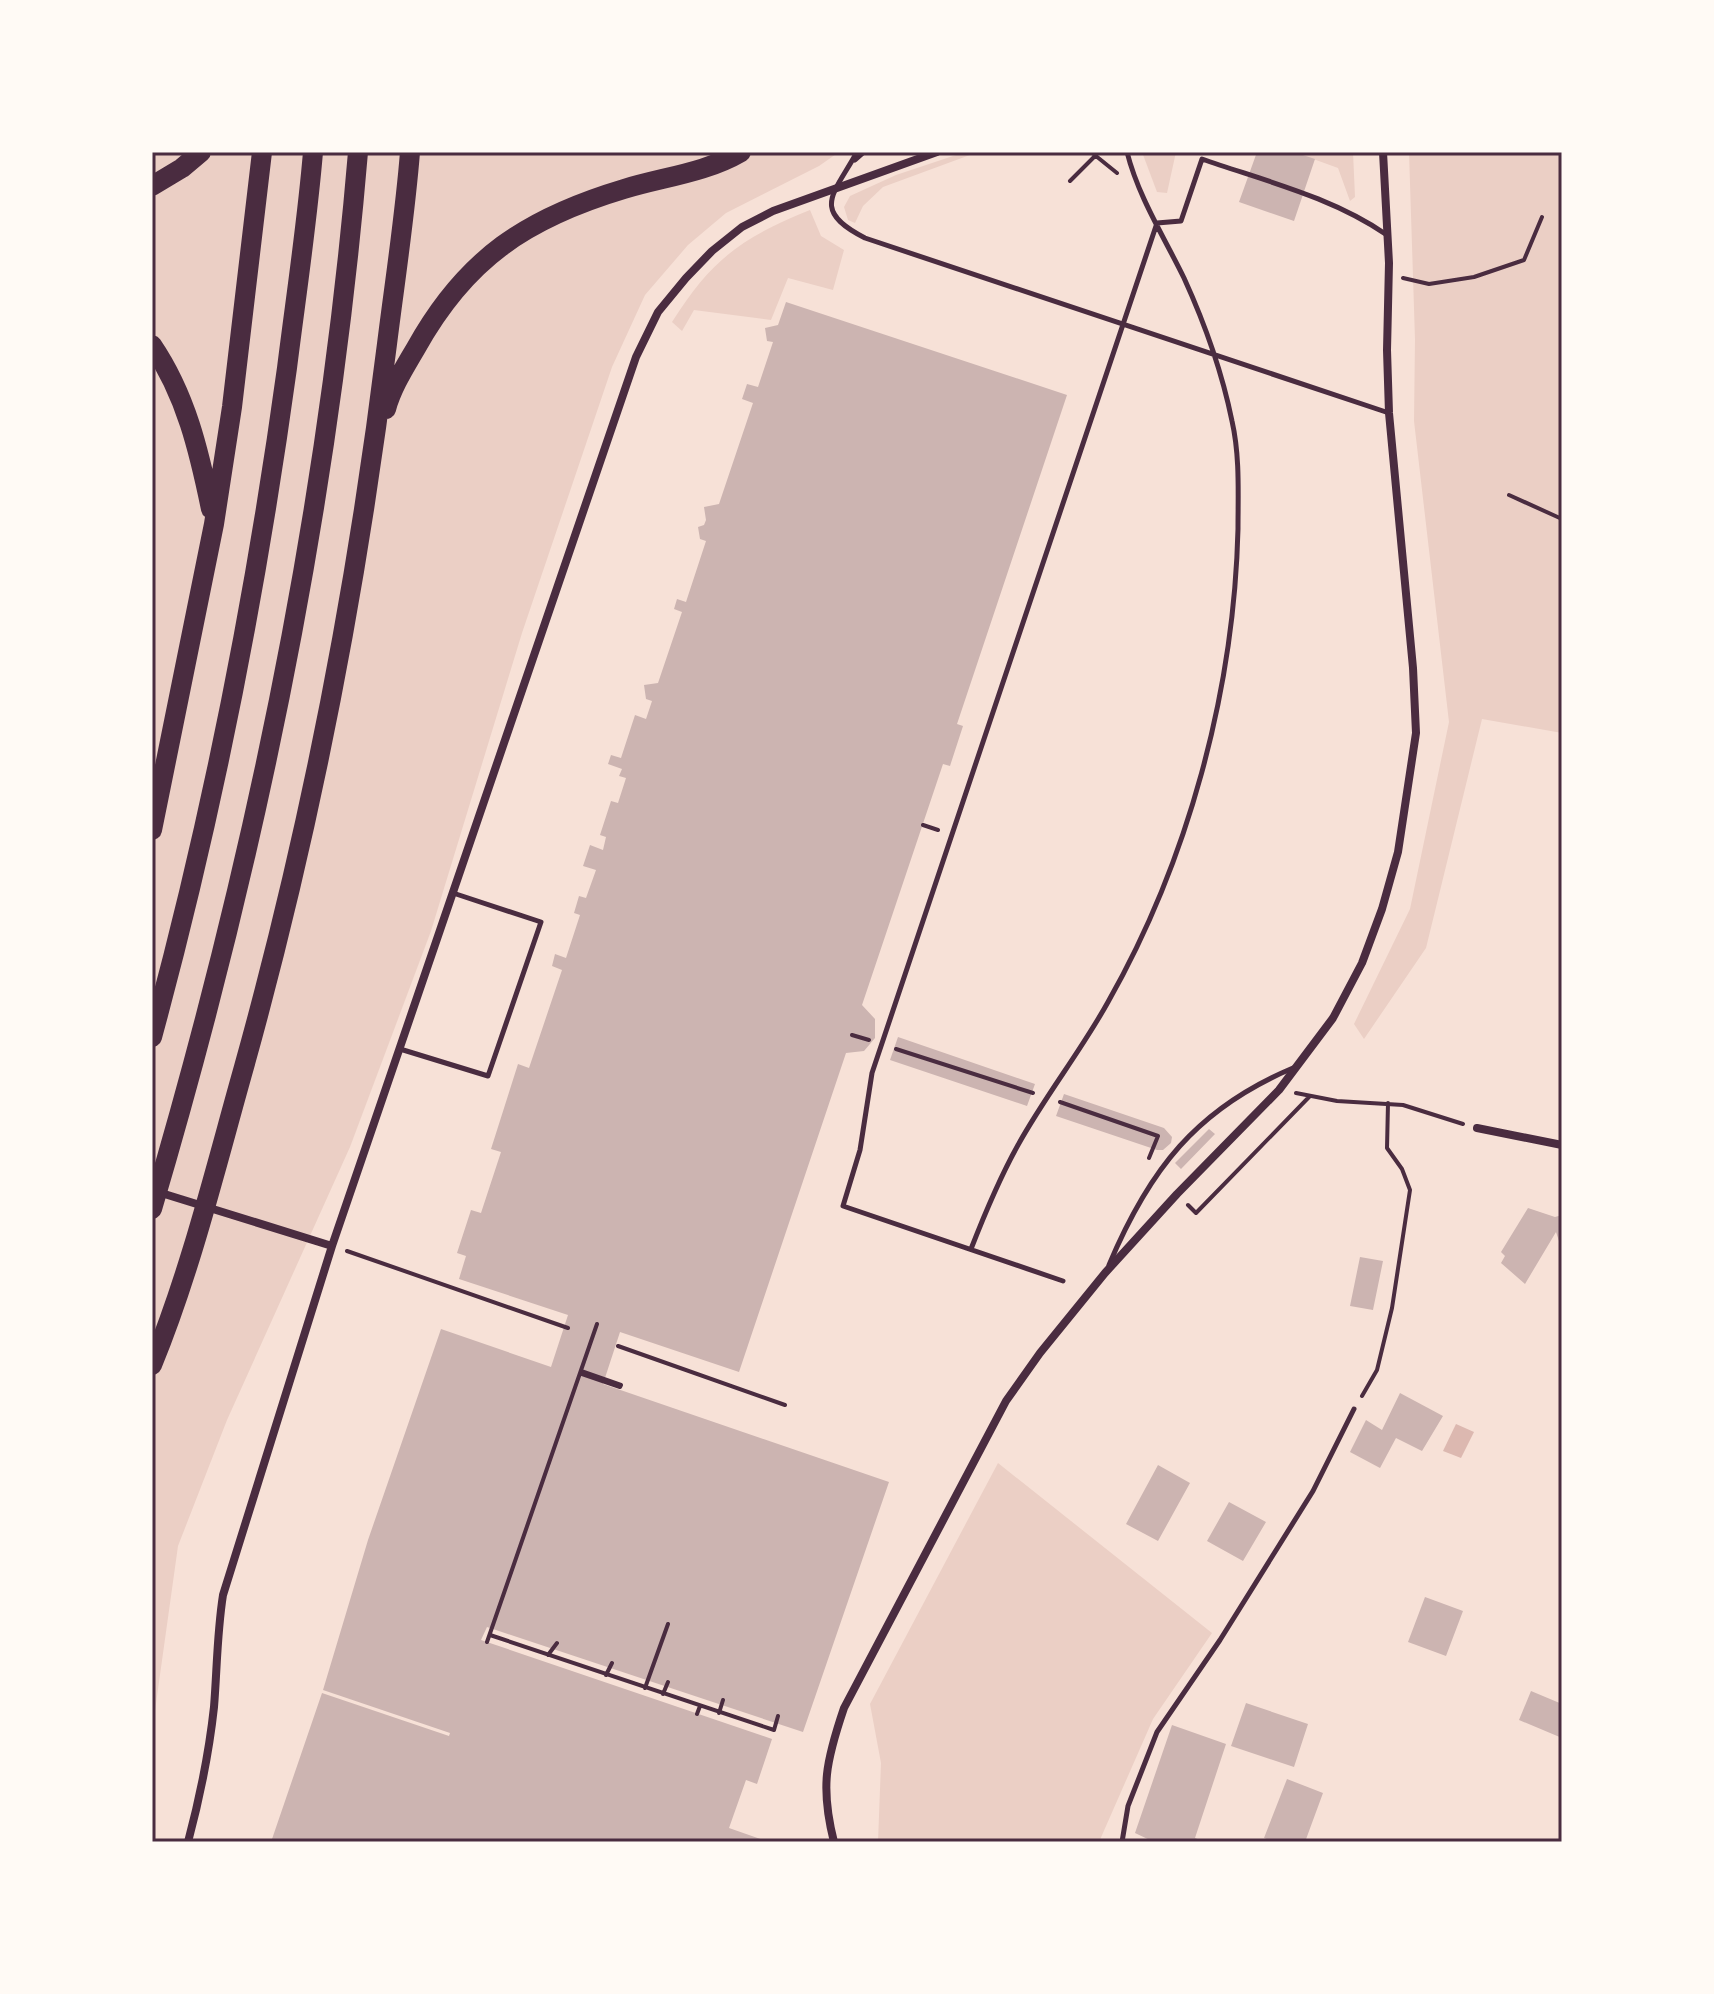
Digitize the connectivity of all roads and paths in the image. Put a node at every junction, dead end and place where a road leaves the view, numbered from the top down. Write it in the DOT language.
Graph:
graph roads {
  1 [pos="201,152"];
  2 [pos="262,152"];
  3 [pos="313,152"];
  4 [pos="358,152"];
  5 [pos="410,152"];
  6 [pos="741,152"];
  7 [pos="857,152"];
  8 [pos="864,152"];
  9 [pos="937,152"];
  10 [pos="1127,152"];
  11 [pos="1383,152"];
  12 [pos="1093,154"];
  13 [pos="851,163"];
  14 [pos="1133,174"];
  15 [pos="1070,181"];
  16 [pos="152,186"];
  17 [pos="835,189"];
  18 [pos="1542,217"];
  19 [pos="1157,223"];
  20 [pos="1387,235"];
  21 [pos="1389,274"];
  22 [pos="1123,326"];
  23 [pos="152,345"];
  24 [pos="1215,356"];
  25 [pos="1389,413"];
  26 [pos="373,459"];
  27 [pos="1509,495"];
  28 [pos="1562,519"];
  29 [pos="214,524"];
  30 [pos="152,830"];
  31 [pos="453,893"];
  32 [pos="852,1035"];
  33 [pos="152,1037"];
  34 [pos="881,1044"];
  35 [pos="400,1049"];
  36 [pos="1297,1067"];
  37 [pos="1279,1090"];
  38 [pos="1310,1096"];
  39 [pos="1048,1098"];
  40 [pos="1388,1103"];
  41 [pos="1477,1128"];
  42 [pos="1562,1145"];
  43 [pos="1156,1173"];
  44 [pos="152,1190"];
  45 [pos="1177,1194"];
  46 [pos="152,1209"];
  47 [pos="332,1246"];
  48 [pos="971,1249"];
  49 [pos="1105,1273"];
  50 [pos="1063,1281"];
  51 [pos="597,1325"];
  52 [pos="568,1328"];
  53 [pos="618,1346"];
  54 [pos="152,1365"];
  55 [pos="581,1373"];
  56 [pos="570,1405"];
  57 [pos="785,1405"];
  58 [pos="1354,1409"];
  59 [pos="668,1624"];
  60 [pos="490,1635"];
  61 [pos="487,1642"];
  62 [pos="557,1643"];
  63 [pos="548,1655"];
  64 [pos="612,1663"];
  65 [pos="606,1675"];
  66 [pos="668,1682"];
  67 [pos="645,1688"];
  68 [pos="663,1694"];
  69 [pos="723,1700"];
  70 [pos="700,1706"];
  71 [pos="719,1713"];
  72 [pos="697,1714"];
  73 [pos="778,1716"];
  74 [pos="188,1842"];
  75 [pos="834,1842"];
  76 [pos="1122,1842"];
  1 -- 16 [label="highway"];
  2 -- 29 [label="highway"];
  3 -- 33 [label="highway"];
  4 -- 46 [label="highway"];
  5 -- 26 [label="highway"];
  6 -- 26 [label="highway"];
  7 -- 13 [label="lane"];
  8 -- 13 [label="lane"];
  9 -- 17 [label="street"];
  10 -- 14 [label="lane"];
  11 -- 20 [label="street"];
  12 -- 14 [label="path"];
  12 -- 15 [label="path"];
  13 -- 17 [label="lane"];
  14 -- 19 [label="lane"];
  17 -- 22 [label="lane"];
  17 -- 31 [label="street"];
  18 -- 21 [label="path"];
  19 -- 20 [label="lane"];
  19 -- 22 [label="lane"];
  19 -- 24 [label="lane"];
  20 -- 21 [label="street"];
  21 -- 25 [label="street"];
  22 -- 24 [label="lane"];
  22 -- 34 [label="lane"];
  23 -- 29 [label="highway"];
  24 -- 25 [label="lane"];
  24 -- 39 [label="lane"];
  25 -- 36 [label="street"];
  26 -- 54 [label="highway"];
  27 -- 28 [label="path"];
  29 -- 30 [label="highway"];
  31 -- 35 [label="street"];
  31 -- 35 [label="lane"];
  32 -- 34 [label="path"];
  34 -- 39 [label="path"];
  34 -- 48 [label="lane"];
  35 -- 47 [label="street"];
  36 -- 37 [label="street"];
  36 -- 43 [label="lane"];
  37 -- 38 [label="path"];
  37 -- 45 [label="street"];
  38 -- 40 [label="path"];
  38 -- 45 [label="path"];
  39 -- 43 [label="path"];
  39 -- 48 [label="lane"];
  40 -- 41 [label="path"];
  40 -- 58 [label="path"];
  41 -- 42 [label="street"];
  43 -- 49 [label="lane"];
  44 -- 47 [label="street"];
  45 -- 49 [label="street"];
  47 -- 52 [label="path"];
  47 -- 74 [label="street"];
  48 -- 50 [label="lane"];
  49 -- 75 [label="street"];
  51 -- 55 [label="path"];
  53 -- 57 [label="path"];
  55 -- 55 [label="path"];
  55 -- 56 [label="path"];
  55 -- 60 [label="path"];
  58 -- 76 [label="lane"];
  59 -- 67 [label="path"];
  60 -- 61 [label="path"];
  60 -- 63 [label="path"];
  62 -- 63 [label="path"];
  63 -- 65 [label="path"];
  64 -- 65 [label="path"];
  65 -- 67 [label="path"];
  66 -- 68 [label="path"];
  67 -- 68 [label="path"];
  68 -- 70 [label="path"];
  69 -- 71 [label="path"];
  70 -- 71 [label="path"];
  70 -- 72 [label="path"];
  71 -- 73 [label="path"];
}
